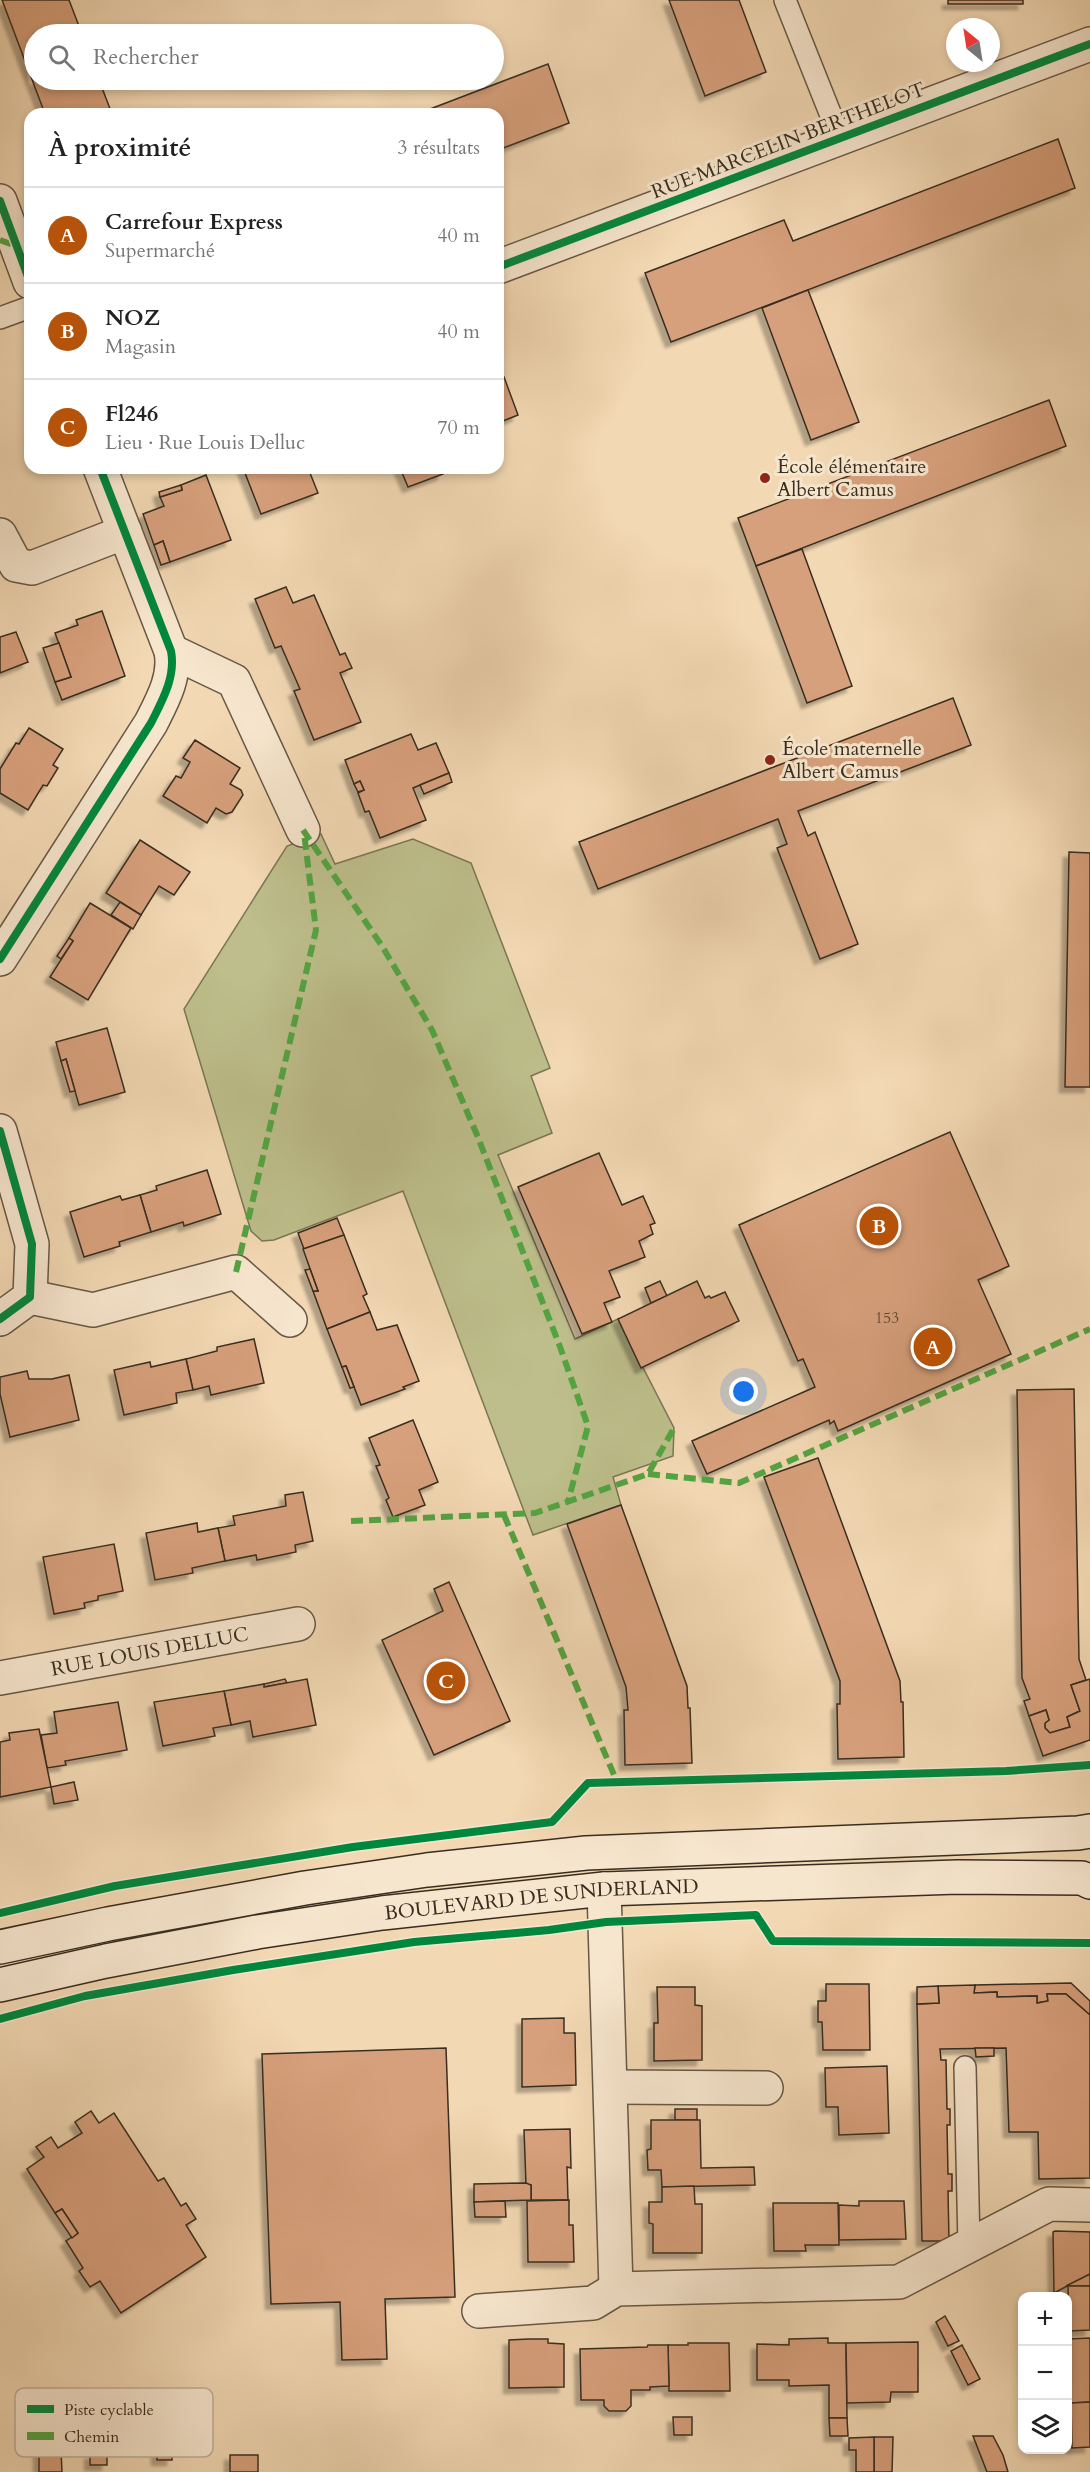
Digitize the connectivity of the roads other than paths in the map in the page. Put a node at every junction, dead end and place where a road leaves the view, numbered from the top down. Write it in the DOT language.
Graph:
graph roads {
  1 [pos="785,0"];
  2 [pos="1090,44"];
  3 [pos="840,138"];
  4 [pos="0,201"];
  5 [pos="504,265"];
  6 [pos="24,266"];
  7 [pos="24,309"];
  8 [pos="0,318"];
  9 [pos="102,474"];
  10 [pos="125,532"];
  11 [pos="0,535"];
  12 [pos="171,651"];
  13 [pos="303,830"];
  14 [pos="0,959"];
  15 [pos="0,1131"];
  16 [pos="30,1298"];
  17 [pos="0,1319"];
  18 [pos="290,1320"];
  19 [pos="298,1624"];
  20 [pos="0,1678"];
  21 [pos="1090,1831"];
  22 [pos="1090,1882"];
  23 [pos="604,1888"];
  24 [pos="0,1947"];
  25 [pos="0,1984"];
  26 [pos="965,2067"];
  27 [pos="611,2087"];
  28 [pos="766,2088"];
  29 [pos="1090,2205"];
  30 [pos="969,2246"];
  31 [pos="616,2289"];
  32 [pos="479,2311"];
  1 -- 3 [label="lane"];
  2 -- 3 [label="street, RUE MARCELIN BERTHELOT"];
  3 -- 5 [label="street, RUE MARCELIN BERTHELOT"];
  4 -- 6 [label="street"];
  7 -- 8 [label="lane"];
  9 -- 10 [label="street"];
  10 -- 11 [label="street"];
  10 -- 12 [label="street"];
  12 -- 13 [label="street"];
  12 -- 14 [label="street"];
  15 -- 16 [label="street"];
  16 -- 17 [label="street"];
  16 -- 18 [label="street"];
  19 -- 20 [label="street, RUE LOUIS DELLUC"];
  21 -- 24 [label="street, BOULEVARD DE SUNDERLAND"];
  22 -- 23 [label="street, BOULEVARD DE SUNDERLAND"];
  23 -- 25 [label="street, BOULEVARD DE SUNDERLAND"];
  23 -- 27 [label="street"];
  26 -- 30 [label="lane"];
  27 -- 28 [label="street"];
  27 -- 31 [label="street"];
  29 -- 30 [label="street"];
  30 -- 31 [label="street"];
  31 -- 32 [label="street"];
}
